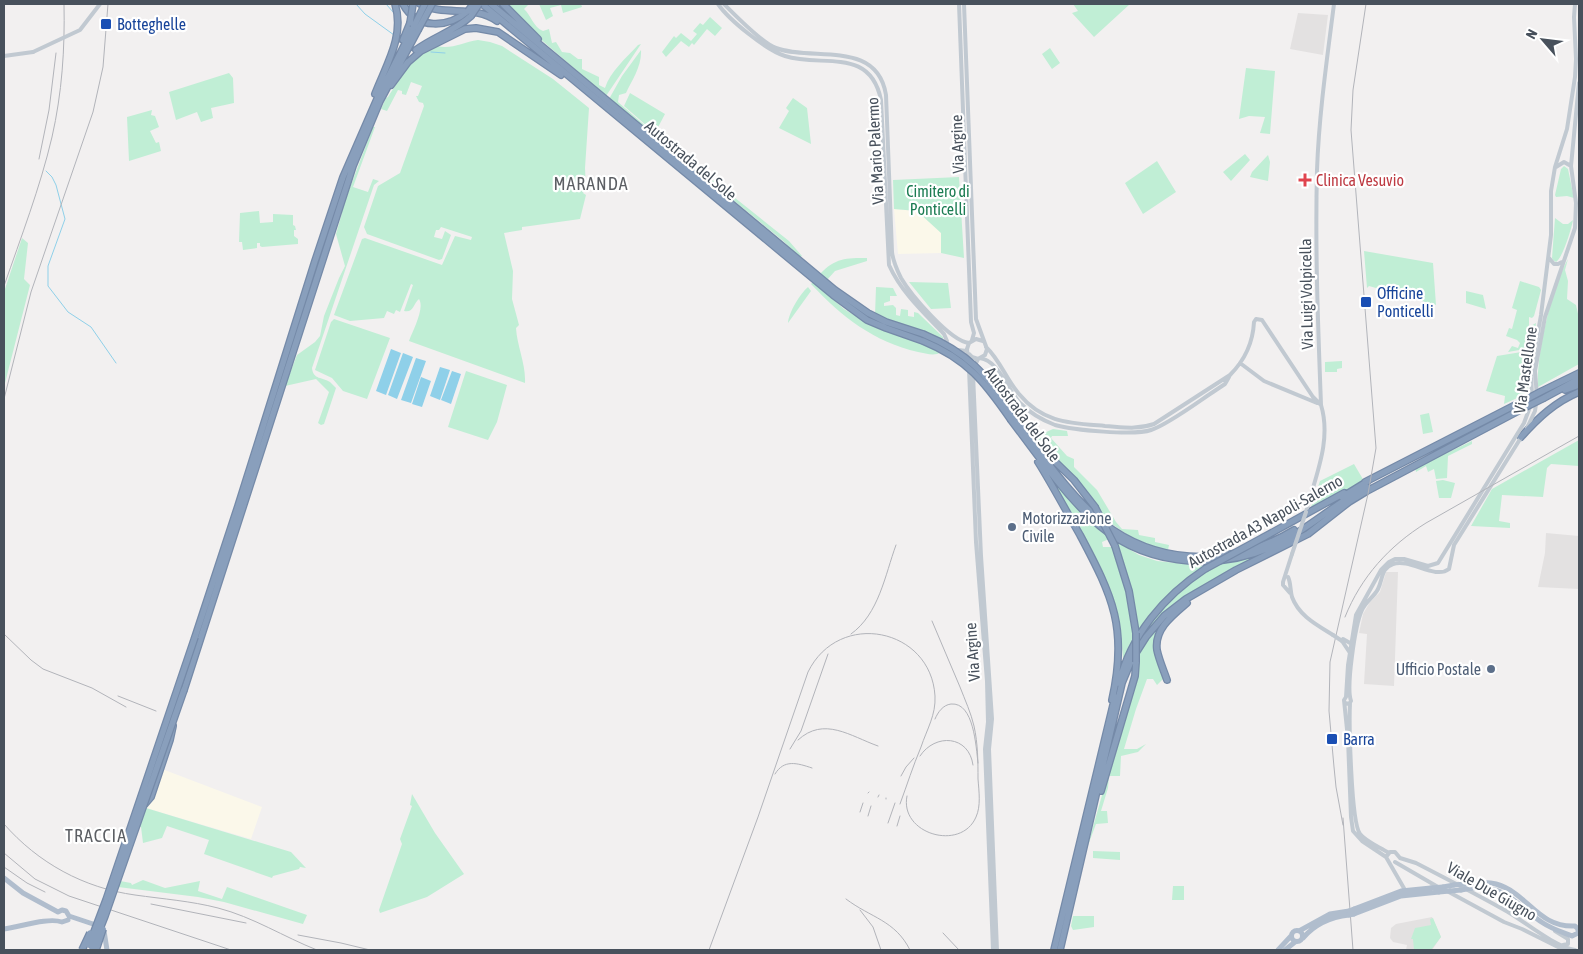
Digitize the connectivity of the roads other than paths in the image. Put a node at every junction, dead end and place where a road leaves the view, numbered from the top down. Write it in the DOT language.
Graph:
graph roads {
  1 [pos="100,4"];
  2 [pos="396,4"];
  3 [pos="403,4"];
  4 [pos="413,4"];
  5 [pos="420,4"];
  6 [pos="425,4"];
  7 [pos="432,4"];
  8 [pos="473,4"];
  9 [pos="481,4"];
  10 [pos="491,4"];
  11 [pos="503,4"];
  12 [pos="718,4"];
  13 [pos="724,4"];
  14 [pos="959,4"];
  15 [pos="964,4"];
  16 [pos="1334,4"];
  17 [pos="1575,4"];
  18 [pos="535,48"];
  19 [pos="6,56"];
  20 [pos="407,63"];
  21 [pos="392,67"];
  22 [pos="570,70"];
  23 [pos="1579,82"];
  24 [pos="380,101"];
  25 [pos="609,110"];
  26 [pos="362,130"];
  27 [pos="1571,166"];
  28 [pos="1556,168"];
  29 [pos="1549,258"];
  30 [pos="1564,259"];
  31 [pos="1543,316"];
  32 [pos="923,337"];
  33 [pos="957,339"];
  34 [pos="947,341"];
  35 [pos="983,341"];
  36 [pos="970,342"];
  37 [pos="986,347"];
  38 [pos="958,350"];
  39 [pos="968,352"];
  40 [pos="979,358"];
  41 [pos="1240,363"];
  42 [pos="1230,375"];
  43 [pos="1578,375"];
  44 [pos="1579,385"];
  45 [pos="1579,392"];
  46 [pos="1543,395"];
  47 [pos="1321,405"];
  48 [pos="1014,419"];
  49 [pos="1026,436"];
  50 [pos="1521,437"];
  51 [pos="1456,443"];
  52 [pos="1368,481"];
  53 [pos="1451,556"];
  54 [pos="1443,557"];
  55 [pos="1258,559"];
  56 [pos="1438,563"];
  57 [pos="1439,572"];
  58 [pos="1286,578"];
  59 [pos="1290,582"];
  60 [pos="1286,587"];
  61 [pos="1371,587"];
  62 [pos="1376,592"];
  63 [pos="1291,594"];
  64 [pos="1346,642"];
  65 [pos="1167,680"];
  66 [pos="1348,697"];
  67 [pos="173,722"];
  68 [pos="1103,743"];
  69 [pos="988,783"];
  70 [pos="140,808"];
  71 [pos="1088,829"];
  72 [pos="1388,855"];
  73 [pos="1398,857"];
  74 [pos="1392,863"];
  75 [pos="4,878"];
  76 [pos="1452,888"];
  77 [pos="1405,890"];
  78 [pos="1387,899"];
  79 [pos="55,910"];
  80 [pos="1352,912"];
  81 [pos="103,916"];
  82 [pos="68,918"];
  83 [pos="58,920"];
  84 [pos="49,921"];
  85 [pos="1575,927"];
  86 [pos="1552,928"];
  87 [pos="4,929"];
  88 [pos="1300,931"];
  89 [pos="1542,934"];
  90 [pos="1578,934"];
  91 [pos="1570,935"];
  92 [pos="1291,936"];
  93 [pos="1302,938"];
  94 [pos="1295,942"];
  95 [pos="1560,944"];
  96 [pos="82,950"];
  97 [pos="86,950"];
  98 [pos="91,950"];
  99 [pos="96,950"];
  100 [pos="106,950"];
  101 [pos="993,950"];
  102 [pos="997,950"];
  103 [pos="1054,950"];
  104 [pos="1060,950"];
  105 [pos="1278,950"];
  106 [pos="1285,950"];
  107 [pos="1564,950"];
  108 [pos="1573,950"];
  1 -- 19 [label="street, bridge"];
  2 -- 26 [label="highway"];
  3 -- 8 [label="highway"];
  4 -- 21 [label="highway, bridge"];
  5 -- 18 [label="highway"];
  6 -- 21 [label="highway, bridge"];
  7 -- 24 [label="highway, bridge"];
  9 -- 18 [label="highway, Autostrada del Sole"];
  9 -- 20 [label="highway, bridge"];
  10 -- 22 [label="highway, Autostrada del Sole"];
  11 -- 22 [label="highway"];
  12 -- 34 [label="street, Via Mario Palermo"];
  13 -- 33 [label="street, Via Mario Palermo"];
  14 -- 36 [label="street, Via Argine"];
  15 -- 35 [label="street, Via Argine"];
  16 -- 47 [label="street, Via Luigi Volpicella"];
  17 -- 28 [label="street, Via Mastellone"];
  18 -- 25 [label="highway, Autostrada del Sole"];
  20 -- 24 [label="highway"];
  20 -- 25 [label="highway"];
  21 -- 26 [label="highway"];
  22 -- 32 [label="highway, Autostrada del Sole"];
  23 -- 27 [label="street, Via Mastellone"];
  24 -- 67 [label="highway, bridge"];
  25 -- 32 [label="highway, Autostrada del Sole"];
  26 -- 81 [label="highway, bridge"];
  27 -- 28 [label="street"];
  27 -- 30 [label="street, Via Mastellone"];
  28 -- 29 [label="street, Via Mastellone"];
  29 -- 30 [label="street"];
  29 -- 31 [label="street, Via Mastellone"];
  30 -- 31 [label="street, Via Mastellone"];
  31 -- 50 [label="street, Via Mastellone"];
  31 -- 54 [label="street, Via Mastellone"];
  32 -- 48 [label="highway, Autostrada del Sole, bridge"];
  33 -- 34 [label="street"];
  33 -- 36 [label="street, Via Mario Palermo"];
  33 -- 38 [label="street"];
  34 -- 38 [label="street"];
  35 -- 36 [label="street"];
  35 -- 37 [label="street"];
  36 -- 39 [label="street"];
  37 -- 40 [label="street"];
  37 -- 42 [label="street"];
  38 -- 39 [label="street"];
  39 -- 40 [label="street"];
  39 -- 69 [label="street, Via Argine"];
  40 -- 42 [label="street"];
  40 -- 69 [label="street, Via Argine"];
  41 -- 42 [label="street"];
  41 -- 47 [label="street"];
  41 -- 47 [label="street"];
  43 -- 46 [label="highway, Autostrada A3 Napoli-Salerno"];
  44 -- 46 [label="highway"];
  45 -- 50 [label="highway"];
  46 -- 51 [label="highway, Autostrada A3 Napoli-Salerno, bridge"];
  46 -- 52 [label="highway, Autostrada A3 Napoli-Salerno, bridge"];
  47 -- 58 [label="street, Via Luigi Volpicella, bridge"];
  48 -- 49 [label="highway"];
  48 -- 49 [label="highway"];
  49 -- 51 [label="highway, Autostrada del Sole"];
  49 -- 52 [label="highway, Autostrada del Sole"];
  49 -- 68 [label="highway"];
  49 -- 71 [label="highway, bridge"];
  50 -- 53 [label="street, Via Mastellone"];
  51 -- 55 [label="highway, Autostrada A3 Napoli-Salerno"];
  52 -- 68 [label="highway, Autostrada A3 Napoli-Salerno, bridge"];
  53 -- 54 [label="street"];
  53 -- 57 [label="street"];
  54 -- 56 [label="street"];
  55 -- 65 [label="highway"];
  55 -- 71 [label="highway, Autostrada A3 Napoli-Salerno"];
  56 -- 57 [label="street"];
  56 -- 61 [label="street"];
  57 -- 62 [label="street"];
  58 -- 59 [label="street"];
  58 -- 60 [label="street"];
  59 -- 60 [label="street"];
  59 -- 63 [label="street"];
  60 -- 63 [label="street"];
  61 -- 62 [label="street"];
  61 -- 64 [label="street"];
  62 -- 64 [label="street"];
  63 -- 64 [label="street, bridge"];
  64 -- 66 [label="street"];
  64 -- 66 [label="street"];
  66 -- 72 [label="street, Viale Due Giugno"];
  67 -- 70 [label="highway, bridge"];
  67 -- 81 [label="highway, bridge"];
  68 -- 103 [label="highway, Autostrada A3 Napoli-Salerno"];
  69 -- 101 [label="street, Via Argine"];
  69 -- 102 [label="street, Via Argine"];
  71 -- 104 [label="highway, Autostrada A3 Napoli-Salerno"];
  72 -- 73 [label="street, Viale Due Giugno"];
  72 -- 74 [label="street"];
  73 -- 74 [label="street"];
  73 -- 89 [label="street, Viale Due Giugno"];
  74 -- 77 [label="street"];
  74 -- 107 [label="street, Viale Due Giugno"];
  75 -- 79 [label="main road"];
  76 -- 77 [label="main road, bridge"];
  76 -- 78 [label="main road, bridge"];
  76 -- 85 [label="main road, bridge"];
  76 -- 86 [label="main road, bridge"];
  77 -- 78 [label="main road"];
  78 -- 80 [label="main road"];
  79 -- 82 [label="main road"];
  79 -- 83 [label="main road"];
  79 -- 84 [label="main road"];
  80 -- 88 [label="main road"];
  80 -- 93 [label="main road"];
  81 -- 96 [label="highway, bridge"];
  81 -- 97 [label="highway, bridge"];
  81 -- 98 [label="highway, bridge"];
  81 -- 99 [label="highway, bridge"];
  82 -- 83 [label="main road"];
  82 -- 100 [label="main road"];
  83 -- 84 [label="main road"];
  84 -- 87 [label="main road"];
  85 -- 90 [label="main road"];
  85 -- 91 [label="main road"];
  86 -- 89 [label="street"];
  86 -- 91 [label="main road"];
  86 -- 95 [label="street"];
  88 -- 92 [label="main road"];
  88 -- 93 [label="main road"];
  89 -- 95 [label="street, Viale Due Giugno"];
  90 -- 91 [label="main road"];
  92 -- 94 [label="main road"];
  92 -- 105 [label="main road"];
  93 -- 94 [label="main road"];
  94 -- 106 [label="main road"];
  95 -- 108 [label="street, Viale Due Giugno"];
}
